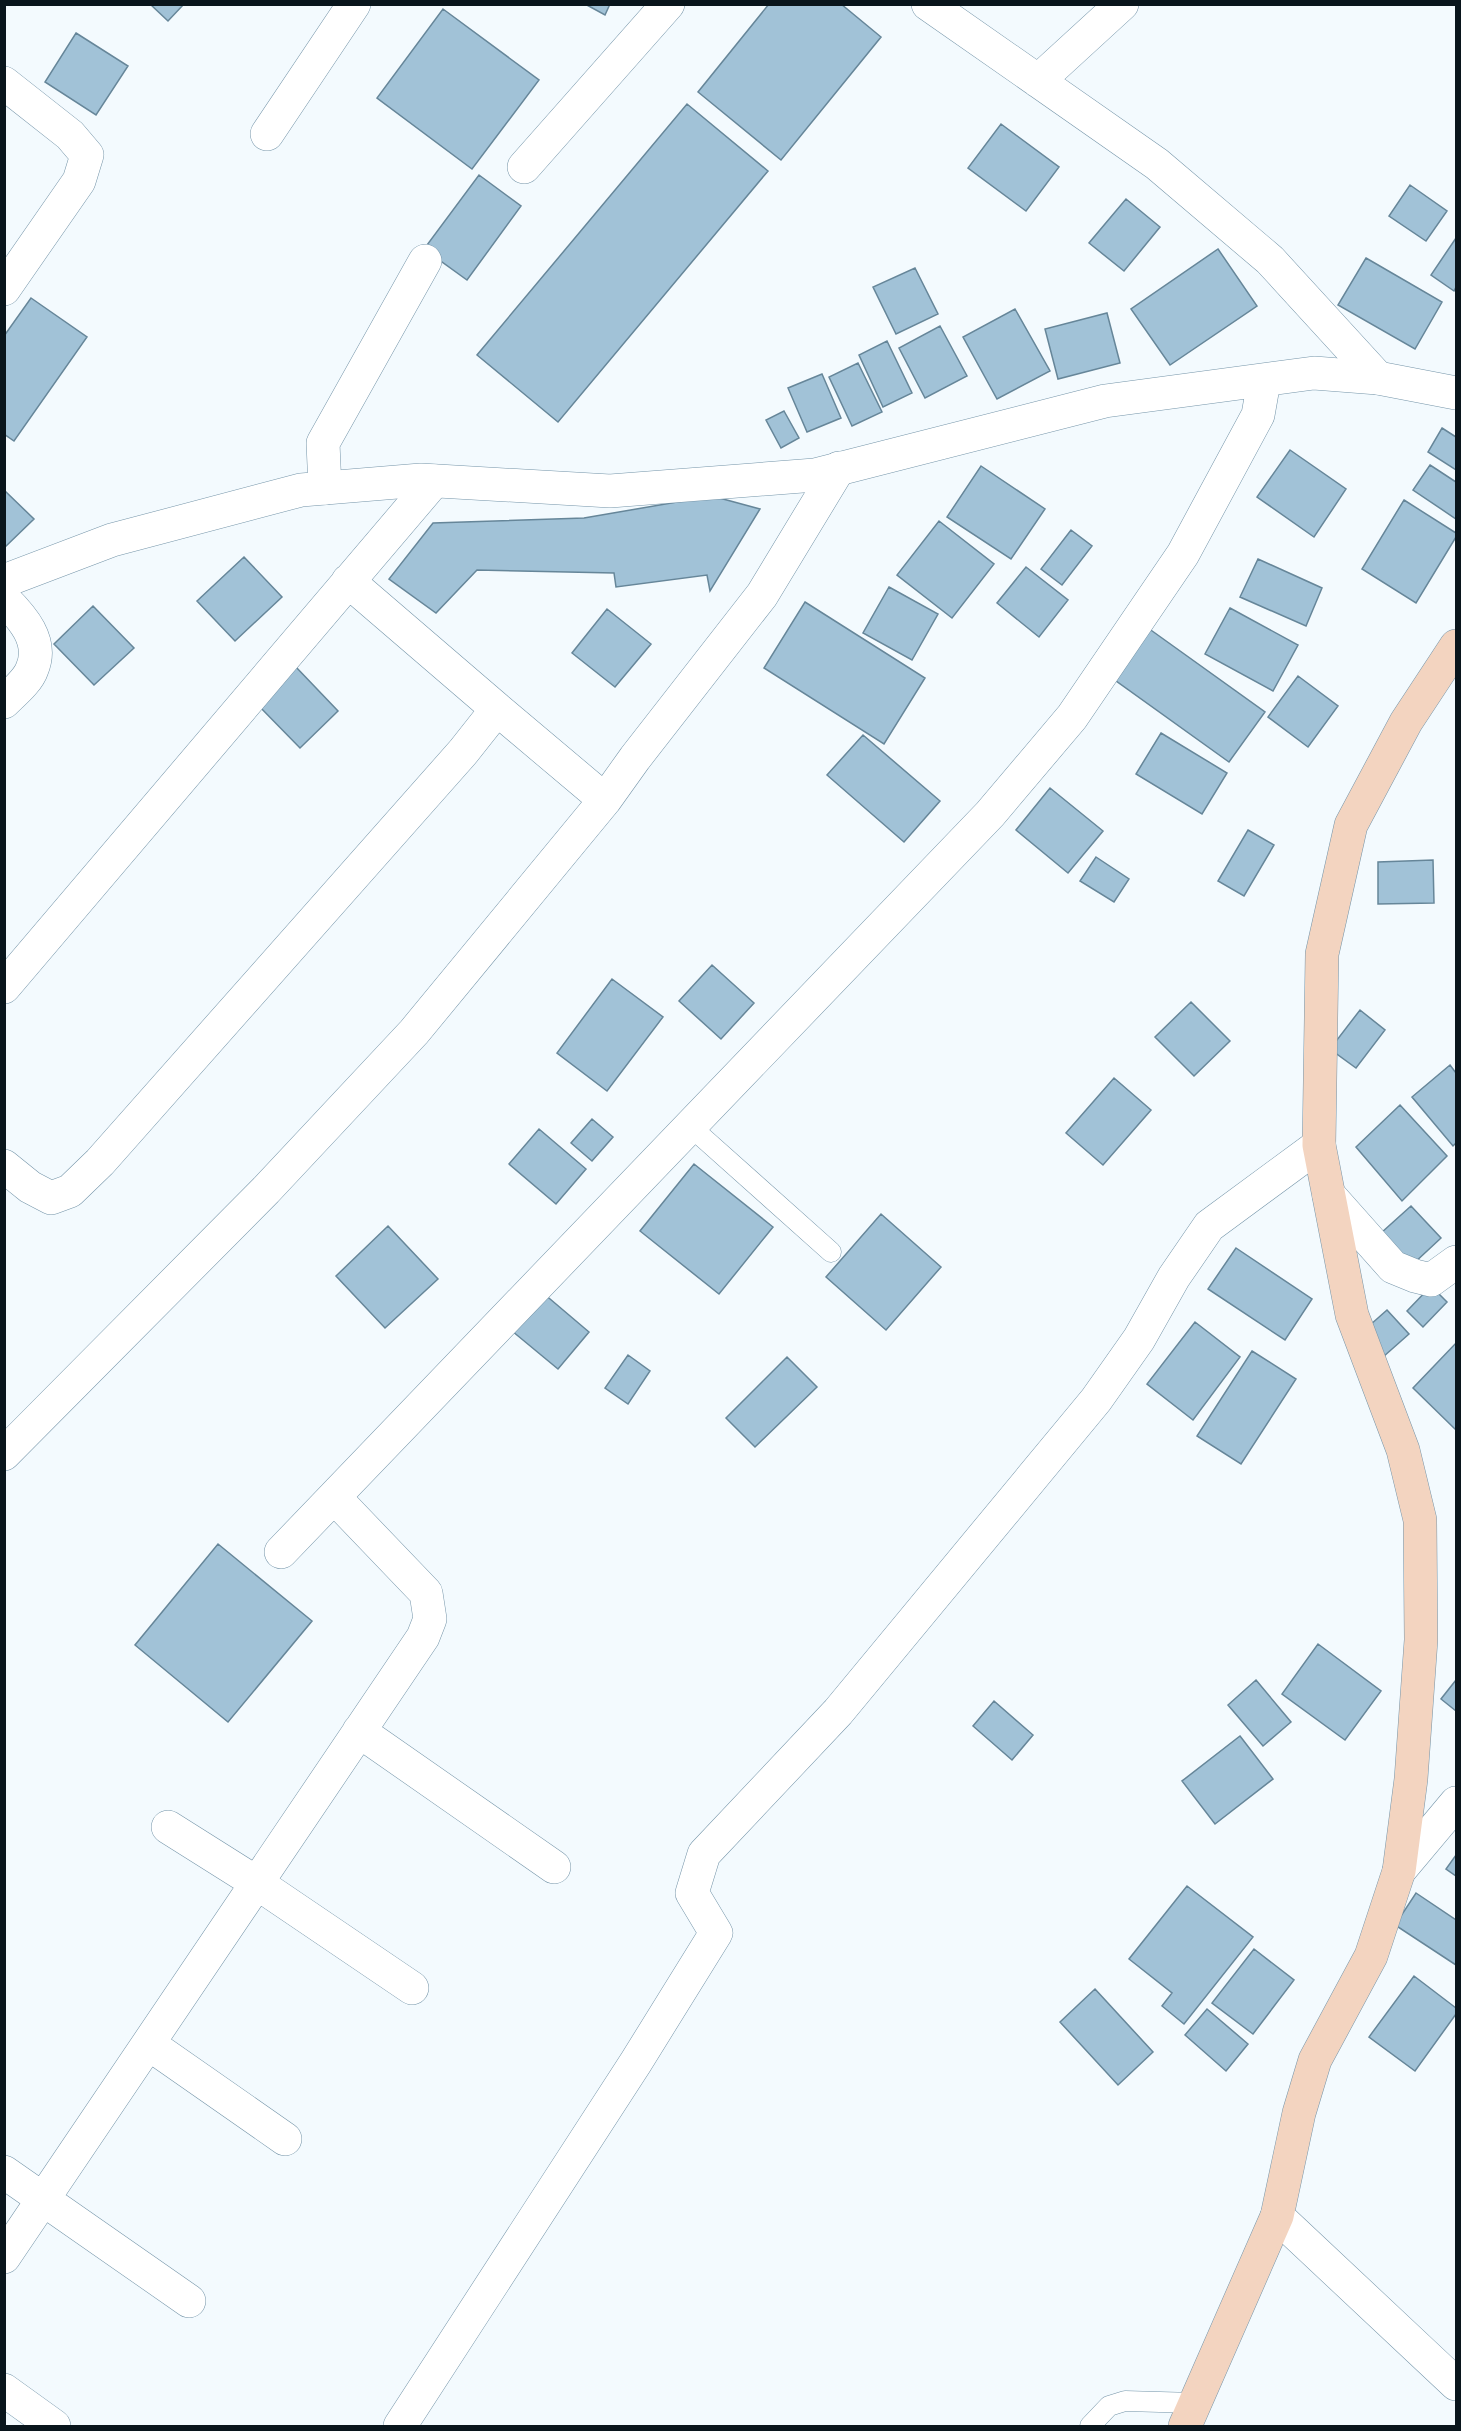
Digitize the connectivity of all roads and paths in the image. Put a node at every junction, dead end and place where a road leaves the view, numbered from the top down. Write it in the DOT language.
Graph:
graph roads {
  1 [pos="354,4"];
  2 [pos="668,4"];
  3 [pos="928,4"];
  4 [pos="1122,4"];
  5 [pos="1038,81"];
  6 [pos="4,83"];
  7 [pos="267,134"];
  8 [pos="524,167"];
  9 [pos="425,261"];
  10 [pos="4,289"];
  11 [pos="1378,378"];
  12 [pos="1264,381"];
  13 [pos="1456,393"];
  14 [pos="839,468"];
  15 [pos="434,481"];
  16 [pos="325,488"];
  17 [pos="4,581"];
  18 [pos="348,581"];
  19 [pos="4,598"];
  20 [pos="1456,646"];
  21 [pos="4,702"];
  22 [pos="497,709"];
  23 [pos="605,800"];
  24 [pos="4,987"];
  25 [pos="691,1127"];
  26 [pos="1319,1145"];
  27 [pos="4,1166"];
  28 [pos="1329,1195"];
  29 [pos="831,1252"];
  30 [pos="1456,1262"];
  31 [pos="4,1454"];
  32 [pos="334,1497"];
  33 [pos="281,1552"];
  34 [pos="359,1731"];
  35 [pos="1456,1803"];
  36 [pos="168,1827"];
  37 [pos="554,1867"];
  38 [pos="1400,1871"];
  39 [pos="257,1883"];
  40 [pos="412,1988"];
  41 [pos="149,2044"];
  42 [pos="285,2139"];
  43 [pos="4,2172"];
  44 [pos="44,2200"];
  45 [pos="1277,2216"];
  46 [pos="4,2257"];
  47 [pos="189,2301"];
  48 [pos="1456,2384"];
  49 [pos="4,2390"];
  50 [pos="1190,2415"];
  51 [pos="54,2427"];
  52 [pos="400,2427"];
  53 [pos="1090,2427"];
  1 -- 7 [label="street"];
  2 -- 8 [label="street"];
  3 -- 5 [label="street"];
  4 -- 5 [label="street"];
  5 -- 11 [label="street"];
  6 -- 10 [label="street"];
  9 -- 16 [label="street"];
  11 -- 12 [label="street"];
  11 -- 13 [label="street"];
  12 -- 14 [label="street"];
  12 -- 25 [label="street"];
  14 -- 15 [label="street"];
  14 -- 23 [label="street"];
  15 -- 16 [label="street"];
  15 -- 18 [label="street"];
  16 -- 17 [label="street"];
  18 -- 22 [label="street"];
  18 -- 24 [label="street"];
  19 -- 21 [label="street"];
  20 -- 26 [label="main road"];
  22 -- 23 [label="street"];
  22 -- 27 [label="street"];
  23 -- 31 [label="street"];
  25 -- 29 [label="lane"];
  25 -- 32 [label="street"];
  26 -- 28 [label="main road"];
  26 -- 52 [label="street"];
  28 -- 30 [label="street"];
  28 -- 38 [label="main road"];
  32 -- 33 [label="street"];
  32 -- 34 [label="street"];
  34 -- 37 [label="street"];
  34 -- 39 [label="street"];
  35 -- 38 [label="street"];
  36 -- 39 [label="street"];
  38 -- 45 [label="main road"];
  39 -- 40 [label="street"];
  39 -- 41 [label="street"];
  41 -- 42 [label="street"];
  41 -- 44 [label="street"];
  43 -- 44 [label="street"];
  44 -- 46 [label="street"];
  44 -- 47 [label="street"];
  45 -- 48 [label="street"];
  45 -- 50 [label="main road"];
  49 -- 51 [label="street"];
  50 -- 53 [label="lane"];
}
